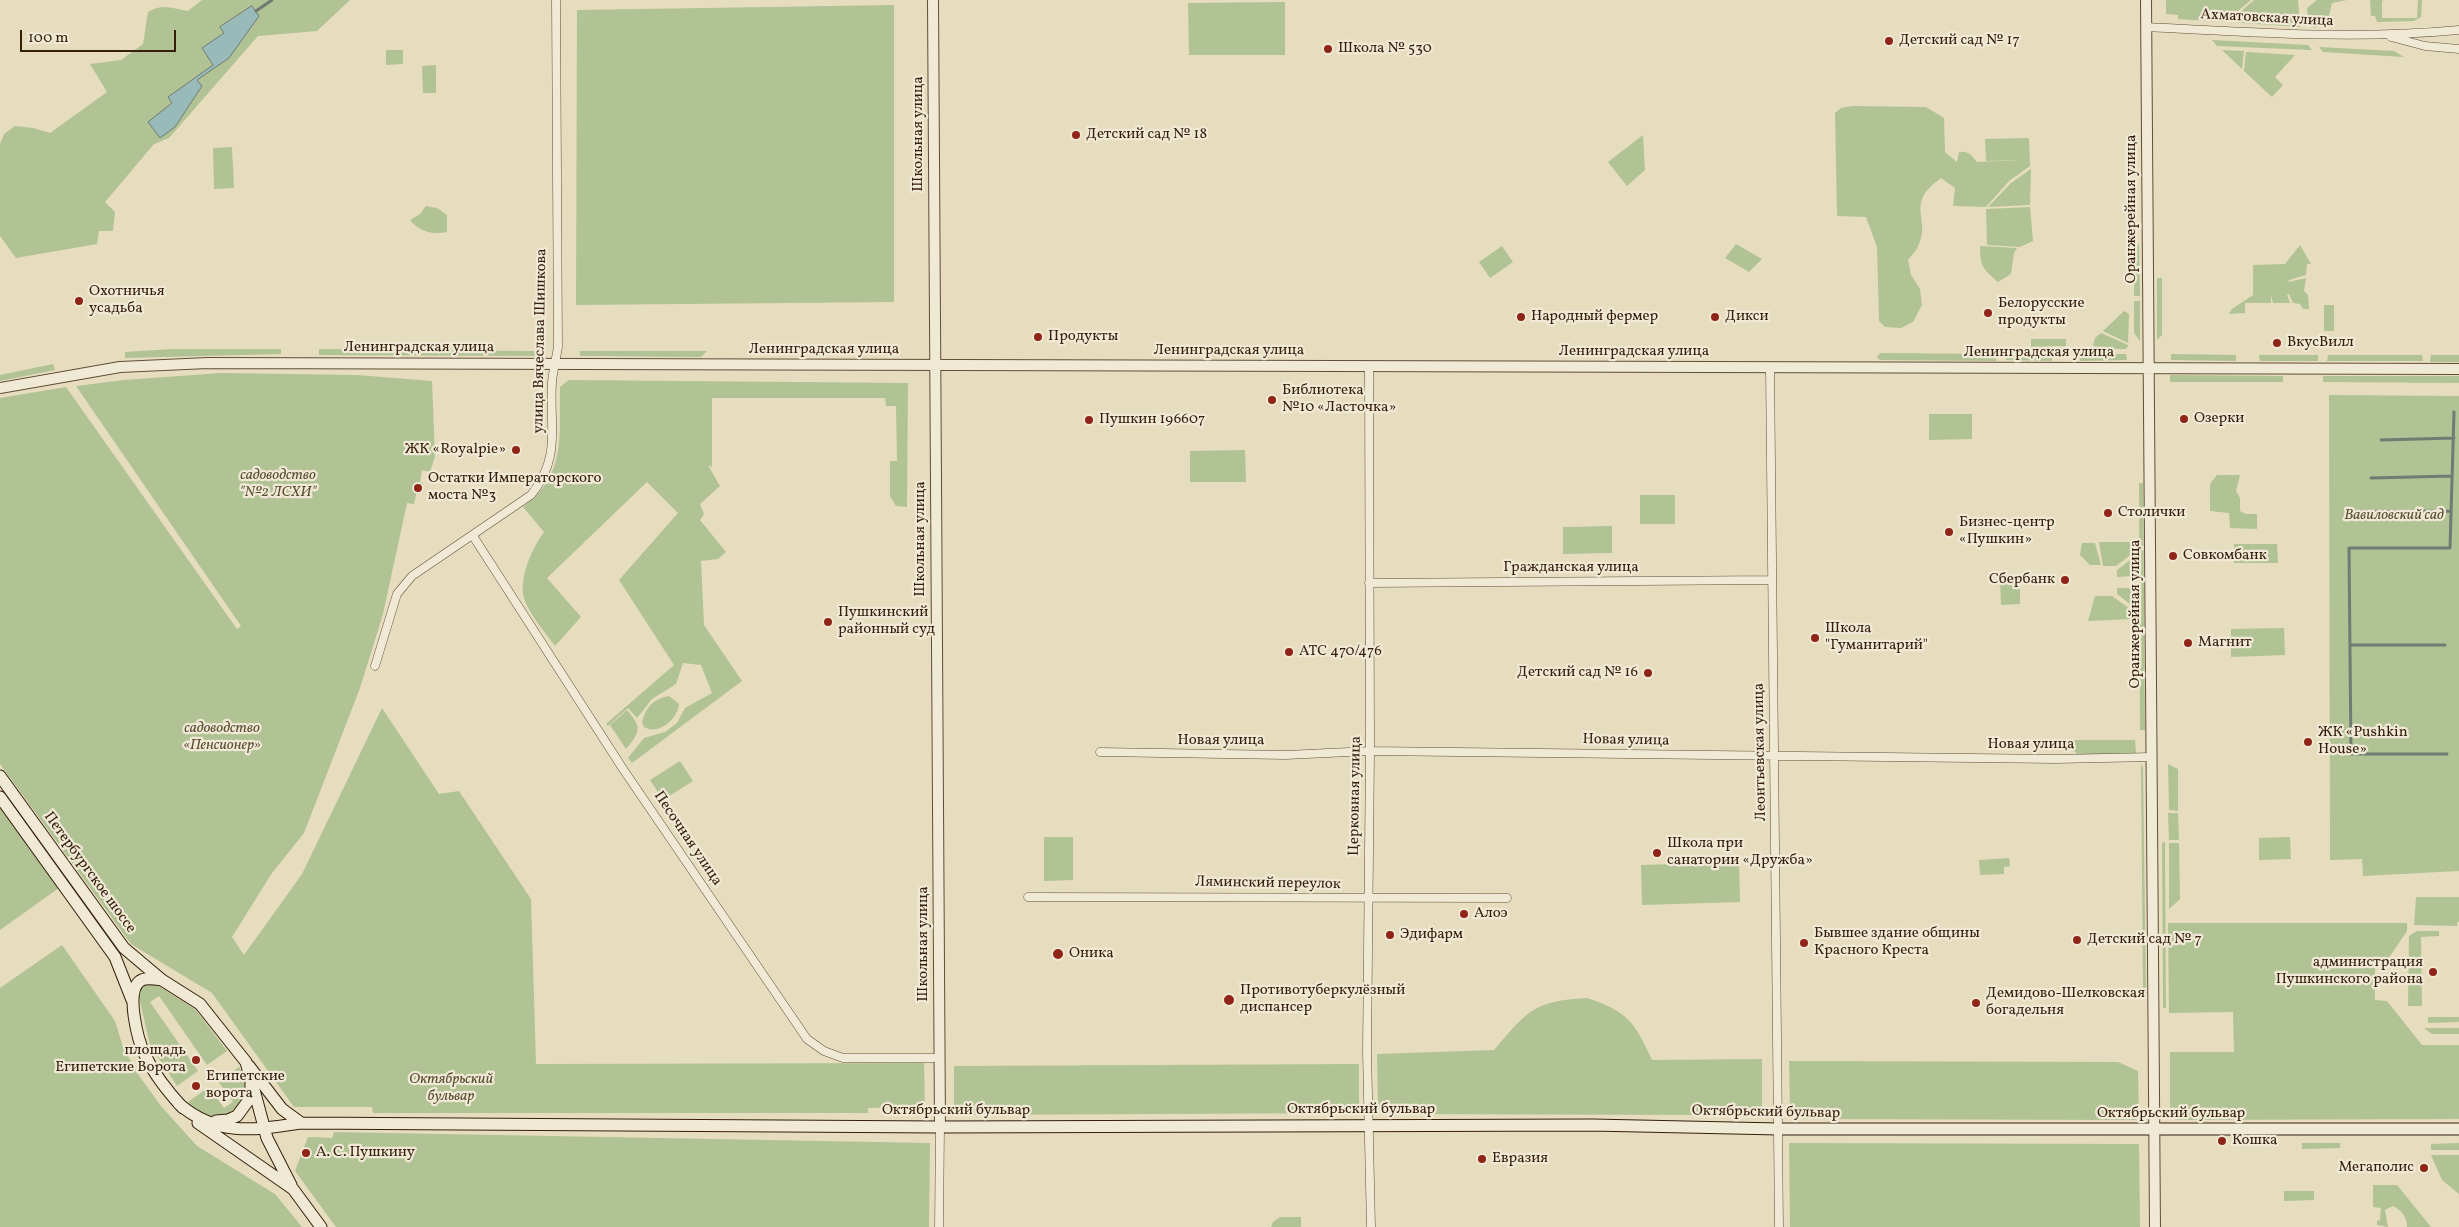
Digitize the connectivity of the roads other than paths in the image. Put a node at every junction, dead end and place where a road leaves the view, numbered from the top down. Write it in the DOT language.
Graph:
graph roads {
  1 [pos="556,0"];
  2 [pos="933,0"];
  3 [pos="2146,0"];
  4 [pos="2146,27"];
  5 [pos="2459,30"];
  6 [pos="2387,36"];
  7 [pos="2459,50"];
  8 [pos="555,363"];
  9 [pos="935,365"];
  10 [pos="1369,366"];
  11 [pos="1770,367"];
  12 [pos="2149,368"];
  13 [pos="2459,369"];
  14 [pos="0,388"];
  15 [pos="473,536"];
  16 [pos="1772,580"];
  17 [pos="1369,583"];
  18 [pos="375,666"];
  19 [pos="1370,751"];
  20 [pos="1100,752"];
  21 [pos="1774,756"];
  22 [pos="2152,757"];
  23 [pos="0,776"];
  24 [pos="0,797"];
  25 [pos="1028,897"];
  26 [pos="1507,898"];
  27 [pos="1368,899"];
  28 [pos="162,980"];
  29 [pos="132,1001"];
  30 [pos="939,1058"];
  31 [pos="246,1062"];
  32 [pos="251,1080"];
  33 [pos="179,1104"];
  34 [pos="199,1120"];
  35 [pos="302,1123"];
  36 [pos="1370,1125"];
  37 [pos="940,1126"];
  38 [pos="264,1128"];
  39 [pos="1779,1129"];
  40 [pos="2155,1129"];
  41 [pos="2459,1129"];
  42 [pos="293,1189"];
  43 [pos="321,1227"];
  44 [pos="939,1227"];
  45 [pos="1371,1227"];
  46 [pos="1779,1227"];
  47 [pos="2155,1227"];
  1 -- 8 [label="street, улица Вячеслава Шишкова"];
  2 -- 9 [label="street, Школьная улица"];
  3 -- 4 [label="street, Оранжерейная улица"];
  4 -- 6 [label="street, Ахматовская улица"];
  4 -- 12 [label="street, Оранжерейная улица"];
  5 -- 6 [label="street, Ахматовская улица"];
  6 -- 7 [label="street, Ахматовская улица"];
  8 -- 9 [label="street, Ленинградская улица"];
  8 -- 14 [label="street, Ленинградская улица"];
  8 -- 15 [label="street, улица Вячеслава Шишкова"];
  9 -- 10 [label="street, Ленинградская улица"];
  9 -- 30 [label="street, Школьная улица"];
  10 -- 11 [label="street, Ленинградская улица"];
  10 -- 17 [label="street, Церковная улица"];
  11 -- 12 [label="street, Ленинградская улица"];
  11 -- 16 [label="street, Леонтьевская улица"];
  12 -- 13 [label="street, Ленинградская улица"];
  12 -- 22 [label="street, Оранжерейная улица"];
  15 -- 18 [label="street, улица Вячеслава Шишкова"];
  15 -- 30 [label="street, Песочная улица"];
  16 -- 17 [label="street, Гражданская улица"];
  16 -- 21 [label="street, Леонтьевская улица"];
  17 -- 19 [label="street, Церковная улица"];
  19 -- 20 [label="street, Новая улица"];
  19 -- 21 [label="street, Новая улица"];
  19 -- 27 [label="street, Церковная улица"];
  21 -- 22 [label="street, Новая улица"];
  21 -- 39 [label="street, Леонтьевская улица"];
  22 -- 40 [label="street, Оранжерейная улица"];
  23 -- 28 [label="main road, Петербургское шоссе"];
  24 -- 29 [label="main road, Петербургское шоссе"];
  25 -- 27 [label="street, Ляминский переулок"];
  26 -- 27 [label="street, Ляминский переулок"];
  27 -- 36 [label="street, Церковная улица"];
  28 -- 29 [label="main road"];
  28 -- 31 [label="main road"];
  29 -- 33 [label="main road"];
  30 -- 37 [label="street, Школьная улица"];
  31 -- 32 [label="main road"];
  31 -- 35 [label="main road"];
  32 -- 34 [label="main road"];
  32 -- 38 [label="main road"];
  33 -- 34 [label="main road"];
  33 -- 42 [label="main road"];
  34 -- 38 [label="main road"];
  35 -- 37 [label="main road, Октябрьский бульвар"];
  35 -- 38 [label="main road, Октябрьский бульвар"];
  36 -- 37 [label="main road, Октябрьский бульвар"];
  36 -- 39 [label="main road, Октябрьский бульвар"];
  36 -- 45 [label="street, Церковная улица"];
  37 -- 44 [label="street, Школьная улица"];
  38 -- 42 [label="main road"];
  39 -- 40 [label="main road, Октябрьский бульвар"];
  39 -- 46 [label="street, Леонтьевская улица"];
  40 -- 41 [label="main road, Октябрьский бульвар"];
  40 -- 47 [label="street, Оранжерейная улица"];
  42 -- 43 [label="main road"];
}
